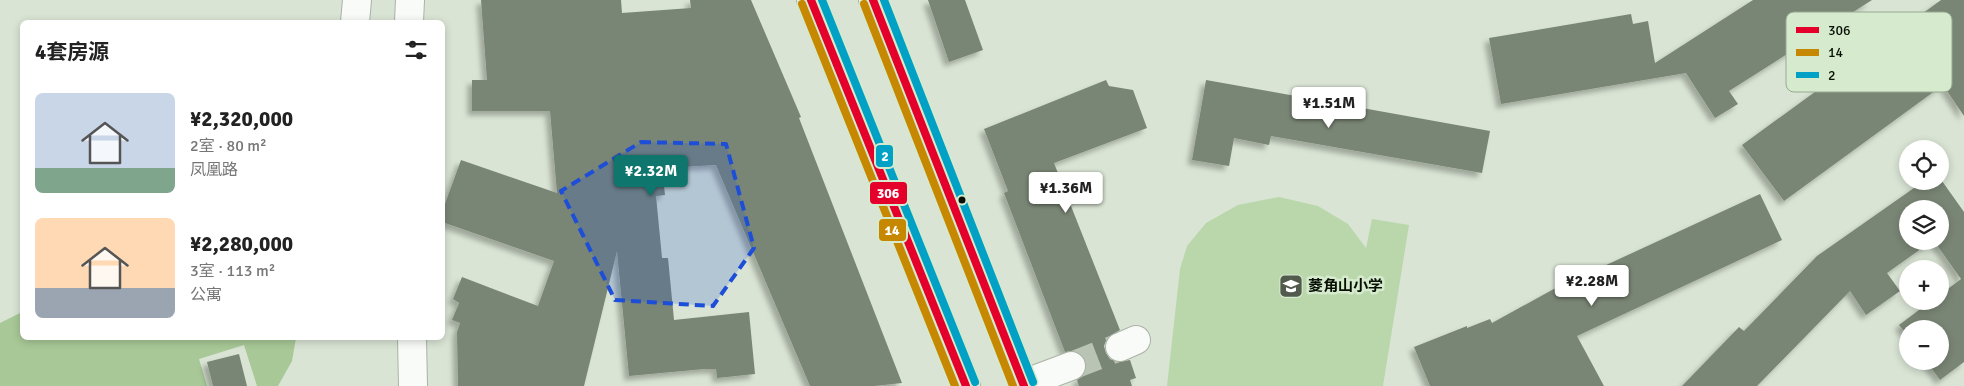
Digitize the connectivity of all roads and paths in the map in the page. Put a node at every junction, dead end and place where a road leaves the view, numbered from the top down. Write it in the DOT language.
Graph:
graph roads {
  1 [pos="357,0"];
  2 [pos="811,0"];
  3 [pos="873,0"];
  4 [pos="355,20"];
  5 [pos="412,340"];
  6 [pos="1071,366"];
  7 [pos="1024,385"];
  8 [pos="413,386"];
  9 [pos="966,386"];
  1 -- 4 [label="main road"];
  2 -- 9 [label="main road"];
  3 -- 7 [label="main road"];
  5 -- 8 [label="main road"];
  6 -- 7 [label="main road"];
}
